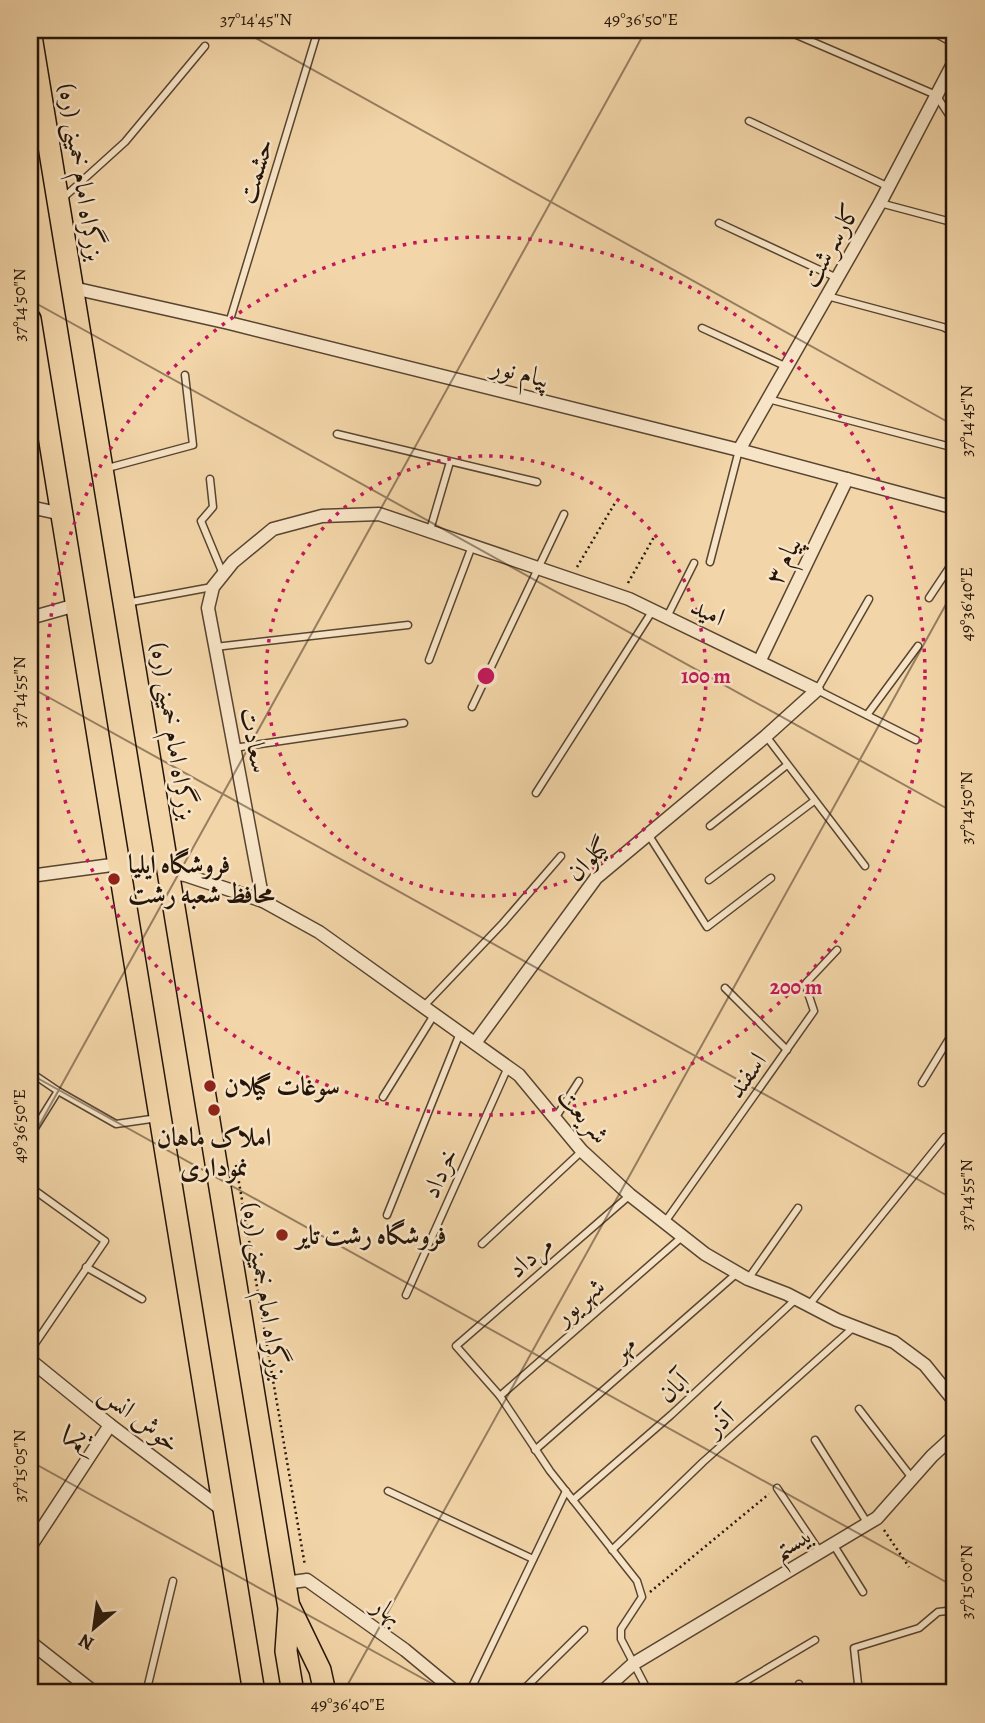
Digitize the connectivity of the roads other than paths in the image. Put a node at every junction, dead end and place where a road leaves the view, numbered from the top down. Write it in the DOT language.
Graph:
graph roads {
  1 [pos="30,30"];
  2 [pos="318,30"];
  3 [pos="785,30"];
  4 [pos="929,30"];
  5 [pos="955,44"];
  6 [pos="205,46"];
  7 [pos="955,60"];
  8 [pos="936,95"];
  9 [pos="749,121"];
  10 [pos="955,124"];
  11 [pos="888,187"];
  12 [pos="59,203"];
  13 [pos="880,203"];
  14 [pos="719,223"];
  15 [pos="955,223"];
  16 [pos="837,278"];
  17 [pos="73,289"];
  18 [pos="827,296"];
  19 [pos="229,323"];
  20 [pos="702,328"];
  21 [pos="31,330"];
  22 [pos="955,333"];
  23 [pos="787,367"];
  24 [pos="185,375"];
  25 [pos="768,399"];
  26 [pos="337,434"];
  27 [pos="955,448"];
  28 [pos="739,450"];
  29 [pos="450,462"];
  30 [pos="102,469"];
  31 [pos="210,479"];
  32 [pos="847,479"];
  33 [pos="537,482"];
  34 [pos="30,507"];
  35 [pos="955,508"];
  36 [pos="564,513"];
  37 [pos="62,514"];
  38 [pos="429,531"];
  39 [pos="473,544"];
  40 [pos="955,559"];
  41 [pos="710,562"];
  42 [pos="694,563"];
  43 [pos="536,567"];
  44 [pos="223,573"];
  45 [pos="213,587"];
  46 [pos="929,598"];
  47 [pos="869,599"];
  48 [pos="124,603"];
  49 [pos="76,605"];
  50 [pos="653,610"];
  51 [pos="667,617"];
  52 [pos="30,618"];
  53 [pos="408,625"];
  54 [pos="918,646"];
  55 [pos="214,647"];
  56 [pos="429,660"];
  57 [pos="760,660"];
  58 [pos="817,690"];
  59 [pos="472,707"];
  60 [pos="867,715"];
  61 [pos="404,723"];
  62 [pos="766,736"];
  63 [pos="916,740"];
  64 [pos="234,748"];
  65 [pos="787,765"];
  66 [pos="536,793"];
  67 [pos="814,801"];
  68 [pos="710,826"];
  69 [pos="648,834"];
  70 [pos="561,856"];
  71 [pos="119,864"];
  72 [pos="865,866"];
  73 [pos="169,873"];
  74 [pos="30,876"];
  75 [pos="771,878"];
  76 [pos="709,880"];
  77 [pos="263,901"];
  78 [pos="837,950"];
  79 [pos="725,988"];
  80 [pos="423,1007"];
  81 [pos="435,1015"];
  82 [pos="955,1029"];
  83 [pos="460,1033"];
  84 [pos="475,1043"];
  85 [pos="787,1050"];
  86 [pos="508,1067"];
  87 [pos="30,1072"];
  88 [pos="579,1081"];
  89 [pos="922,1083"];
  90 [pos="58,1091"];
  91 [pos="383,1097"];
  92 [pos="556,1117"];
  93 [pos="160,1118"];
  94 [pos="30,1136"];
  95 [pos="945,1137"];
  96 [pos="582,1151"];
  97 [pos="30,1187"];
  98 [pos="630,1195"];
  99 [pos="798,1208"];
  100 [pos="387,1215"];
  101 [pos="666,1222"];
  102 [pos="683,1236"];
  103 [pos="482,1244"];
  104 [pos="86,1267"];
  105 [pos="743,1276"];
  106 [pos="406,1295"];
  107 [pos="796,1299"];
  108 [pos="142,1300"];
  109 [pos="809,1305"];
  110 [pos="855,1326"];
  111 [pos="30,1351"];
  112 [pos="30,1360"];
  113 [pos="500,1396"];
  114 [pos="955,1402"];
  115 [pos="859,1409"];
  116 [pos="110,1425"];
  117 [pos="955,1435"];
  118 [pos="815,1440"];
  119 [pos="535,1450"];
  120 [pos="912,1478"];
  121 [pos="777,1488"];
  122 [pos="388,1491"];
  123 [pos="566,1491"];
  124 [pos="573,1500"];
  125 [pos="224,1511"];
  126 [pos="872,1521"];
  127 [pos="833,1545"];
  128 [pos="30,1547"];
  129 [pos="612,1550"];
  130 [pos="820,1552"];
  131 [pos="533,1559"];
  132 [pos="173,1581"];
  133 [pos="285,1583"];
  134 [pos="863,1592"];
  135 [pos="289,1608"];
  136 [pos="955,1610"];
  137 [pos="584,1630"];
  138 [pos="815,1640"];
  139 [pos="33,1645"];
  140 [pos="30,1662"];
  141 [pos="633,1664"];
  142 [pos="799,1684"];
  143 [pos="91,1692"];
  144 [pos="146,1693"];
  145 [pos="254,1693"];
  146 [pos="293,1693"];
  147 [pos="325,1693"];
  148 [pos="457,1693"];
  149 [pos="469,1693"];
  150 [pos="520,1693"];
  151 [pos="601,1693"];
  152 [pos="649,1693"];
  153 [pos="726,1693"];
  154 [pos="799,1693"];
  155 [pos="859,1693"];
  1 -- 12 [label="highway, بزرگراه امام خمینی (ره)"];
  2 -- 19 [label="lane, حشمت"];
  3 -- 8 [label="lane"];
  4 -- 5 [label="lane"];
  6 -- 12 [label="lane"];
  7 -- 8 [label="street, کارسرشت"];
  8 -- 10 [label="lane"];
  8 -- 11 [label="street, کارسرشت"];
  9 -- 11 [label="lane"];
  11 -- 13 [label="street, کارسرشت"];
  12 -- 17 [label="highway, بزرگراه امام خمینی (ره)"];
  13 -- 15 [label="lane"];
  13 -- 16 [label="street, کارسرشت"];
  14 -- 16 [label="lane"];
  16 -- 18 [label="street, کارسرشت"];
  17 -- 19 [label="street, پیام نور"];
  17 -- 30 [label="highway, بزرگراه امام خمینی (ره)"];
  18 -- 22 [label="lane"];
  18 -- 23 [label="street, کارسرشت"];
  19 -- 28 [label="street, پیام نور"];
  20 -- 23 [label="lane"];
  21 -- 37 [label="highway"];
  23 -- 25 [label="street, کارسرشت"];
  24 -- 30 [label="lane"];
  25 -- 27 [label="lane"];
  25 -- 28 [label="street, کارسرشت"];
  26 -- 29 [label="lane"];
  28 -- 32 [label="street, پیام نور"];
  28 -- 41 [label="lane"];
  29 -- 33 [label="lane"];
  29 -- 38 [label="lane"];
  30 -- 48 [label="highway, بزرگراه امام خمینی (ره)"];
  31 -- 44 [label="lane"];
  32 -- 35 [label="street, پیام نور"];
  32 -- 57 [label="street, پیام ۳"];
  34 -- 37 [label="street"];
  36 -- 43 [label="lane"];
  37 -- 49 [label="highway"];
  38 -- 39 [label="street, امید"];
  38 -- 44 [label="street, امید"];
  39 -- 43 [label="street, امید"];
  39 -- 56 [label="lane"];
  40 -- 46 [label="lane"];
  42 -- 51 [label="lane"];
  43 -- 50 [label="street, امید"];
  43 -- 59 [label="lane"];
  44 -- 45 [label="street, امید"];
  45 -- 48 [label="lane"];
  45 -- 55 [label="street, سعادت"];
  47 -- 58 [label="lane"];
  48 -- 73 [label="highway, بزرگراه امام خمینی (ره)"];
  49 -- 52 [label="street"];
  49 -- 71 [label="highway"];
  50 -- 51 [label="street, امید"];
  50 -- 66 [label="lane"];
  51 -- 57 [label="street, امید"];
  53 -- 55 [label="lane"];
  54 -- 60 [label="lane"];
  55 -- 64 [label="street, سعادت"];
  57 -- 58 [label="street, امید"];
  58 -- 60 [label="lane, امید"];
  58 -- 62 [label="street, گیلوان"];
  60 -- 63 [label="lane, امید"];
  61 -- 64 [label="lane"];
  62 -- 65 [label="lane"];
  62 -- 69 [label="street, گیلوان"];
  64 -- 77 [label="street, سعادت"];
  65 -- 67 [label="lane"];
  65 -- 68 [label="lane"];
  67 -- 72 [label="lane"];
  67 -- 76 [label="lane"];
  69 -- 75 [label="lane"];
  69 -- 84 [label="street, گیلوان"];
  70 -- 80 [label="lane"];
  71 -- 74 [label="street"];
  71 -- 93 [label="highway"];
  73 -- 77 [label="street, شریعت"];
  73 -- 133 [label="highway, بزرگراه امام خمینی (ره)"];
  77 -- 80 [label="street, شریعت"];
  78 -- 85 [label="lane, اسفند"];
  79 -- 85 [label="lane"];
  80 -- 81 [label="street, شریعت"];
  81 -- 83 [label="street, شریعت"];
  81 -- 91 [label="lane"];
  82 -- 89 [label="lane"];
  83 -- 84 [label="street, شریعت"];
  83 -- 100 [label="lane"];
  84 -- 86 [label="street, شریعت"];
  85 -- 101 [label="lane, اسفند"];
  86 -- 92 [label="street, شریعت"];
  86 -- 106 [label="lane, خرداد"];
  87 -- 90 [label="lane"];
  88 -- 92 [label="lane"];
  90 -- 93 [label="lane"];
  90 -- 94 [label="lane"];
  92 -- 96 [label="street, شریعت"];
  93 -- 125 [label="highway"];
  95 -- 109 [label="lane"];
  96 -- 98 [label="street, شریعت"];
  96 -- 103 [label="lane"];
  97 -- 104 [label="lane"];
  98 -- 101 [label="street, شریعت"];
  98 -- 113 [label="lane, مرداد"];
  99 -- 105 [label="lane, مهر"];
  101 -- 102 [label="street, شریعت"];
  102 -- 105 [label="street, شریعت"];
  102 -- 113 [label="lane, شهریور"];
  104 -- 108 [label="lane"];
  104 -- 111 [label="lane"];
  105 -- 107 [label="street, شریعت"];
  105 -- 119 [label="lane, مهر"];
  107 -- 109 [label="street, شریعت"];
  107 -- 124 [label="lane, آبان"];
  109 -- 110 [label="street, شریعت"];
  110 -- 114 [label="street, شریعت"];
  110 -- 129 [label="lane, آذر"];
  112 -- 116 [label="street, خوش انس"];
  113 -- 119 [label="lane"];
  115 -- 120 [label="lane"];
  116 -- 125 [label="street, خوش انس"];
  116 -- 128 [label="street, یکم"];
  117 -- 120 [label="street, بیستم"];
  118 -- 126 [label="lane"];
  119 -- 123 [label="lane"];
  120 -- 126 [label="street, بیستم"];
  121 -- 130 [label="lane"];
  122 -- 131 [label="lane"];
  123 -- 124 [label="lane"];
  123 -- 131 [label="lane"];
  124 -- 129 [label="lane"];
  125 -- 145 [label="highway"];
  126 -- 127 [label="street, بیستم"];
  127 -- 130 [label="street, بیستم"];
  127 -- 134 [label="lane"];
  129 -- 141 [label="lane"];
  130 -- 141 [label="street, بیستم"];
  131 -- 149 [label="lane"];
  132 -- 144 [label="lane"];
  133 -- 135 [label="highway, بزرگراه امام خمینی (ره)"];
  133 -- 148 [label="street, بهار"];
  135 -- 146 [label="highway, بزرگراه امام خمینی (ره)"];
  135 -- 147 [label="highway, بزرگراه امام خمینی (ره)"];
  136 -- 155 [label="lane"];
  137 -- 150 [label="lane"];
  138 -- 153 [label="lane"];
  139 -- 140 [label="lane"];
  139 -- 143 [label="street"];
  141 -- 151 [label="street, بیستم"];
  141 -- 152 [label="lane"];
  142 -- 154 [label="lane"];
}
